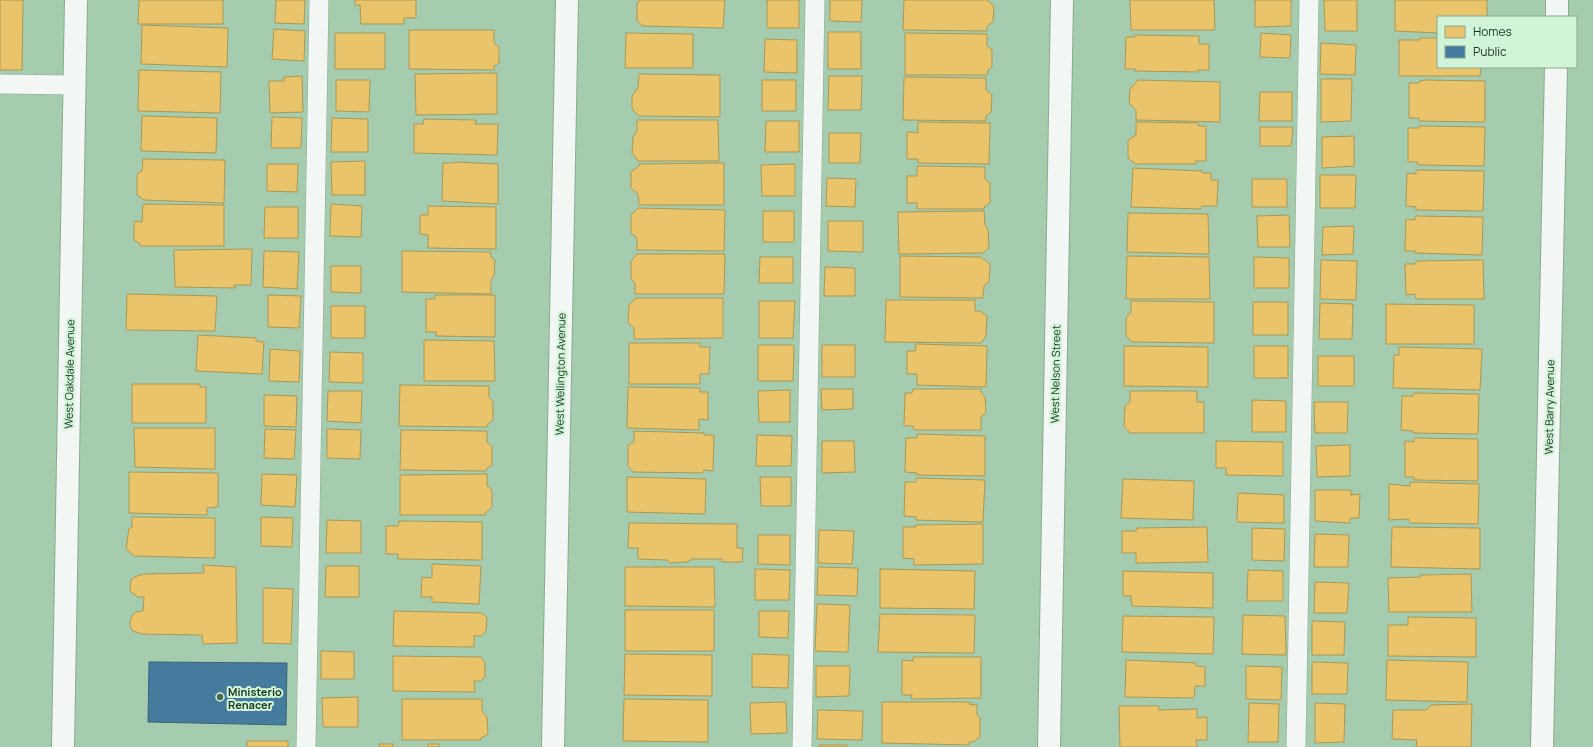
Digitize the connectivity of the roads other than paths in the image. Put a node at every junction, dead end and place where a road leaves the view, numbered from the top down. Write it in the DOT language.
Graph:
graph roads {
  1 [pos="76,0"];
  2 [pos="319,0"];
  3 [pos="567,0"];
  4 [pos="815,0"];
  5 [pos="1062,0"];
  6 [pos="1309,0"];
  7 [pos="1557,0"];
  8 [pos="1557,16"];
  9 [pos="1556,68"];
  10 [pos="0,84"];
  11 [pos="74,84"];
  12 [pos="63,747"];
  13 [pos="306,747"];
  14 [pos="553,747"];
  15 [pos="802,747"];
  16 [pos="1049,747"];
  17 [pos="1296,747"];
  18 [pos="1542,747"];
  1 -- 11 [label="street, West Oakdale Avenue"];
  2 -- 13 [label="lane"];
  3 -- 14 [label="street, West Wellington Avenue"];
  4 -- 15 [label="lane"];
  5 -- 16 [label="street, West Nelson Street"];
  6 -- 17 [label="lane"];
  7 -- 8 [label="street"];
  9 -- 18 [label="street, West Barry Avenue"];
  10 -- 11 [label="lane"];
  11 -- 12 [label="street, West Oakdale Avenue"];
}
